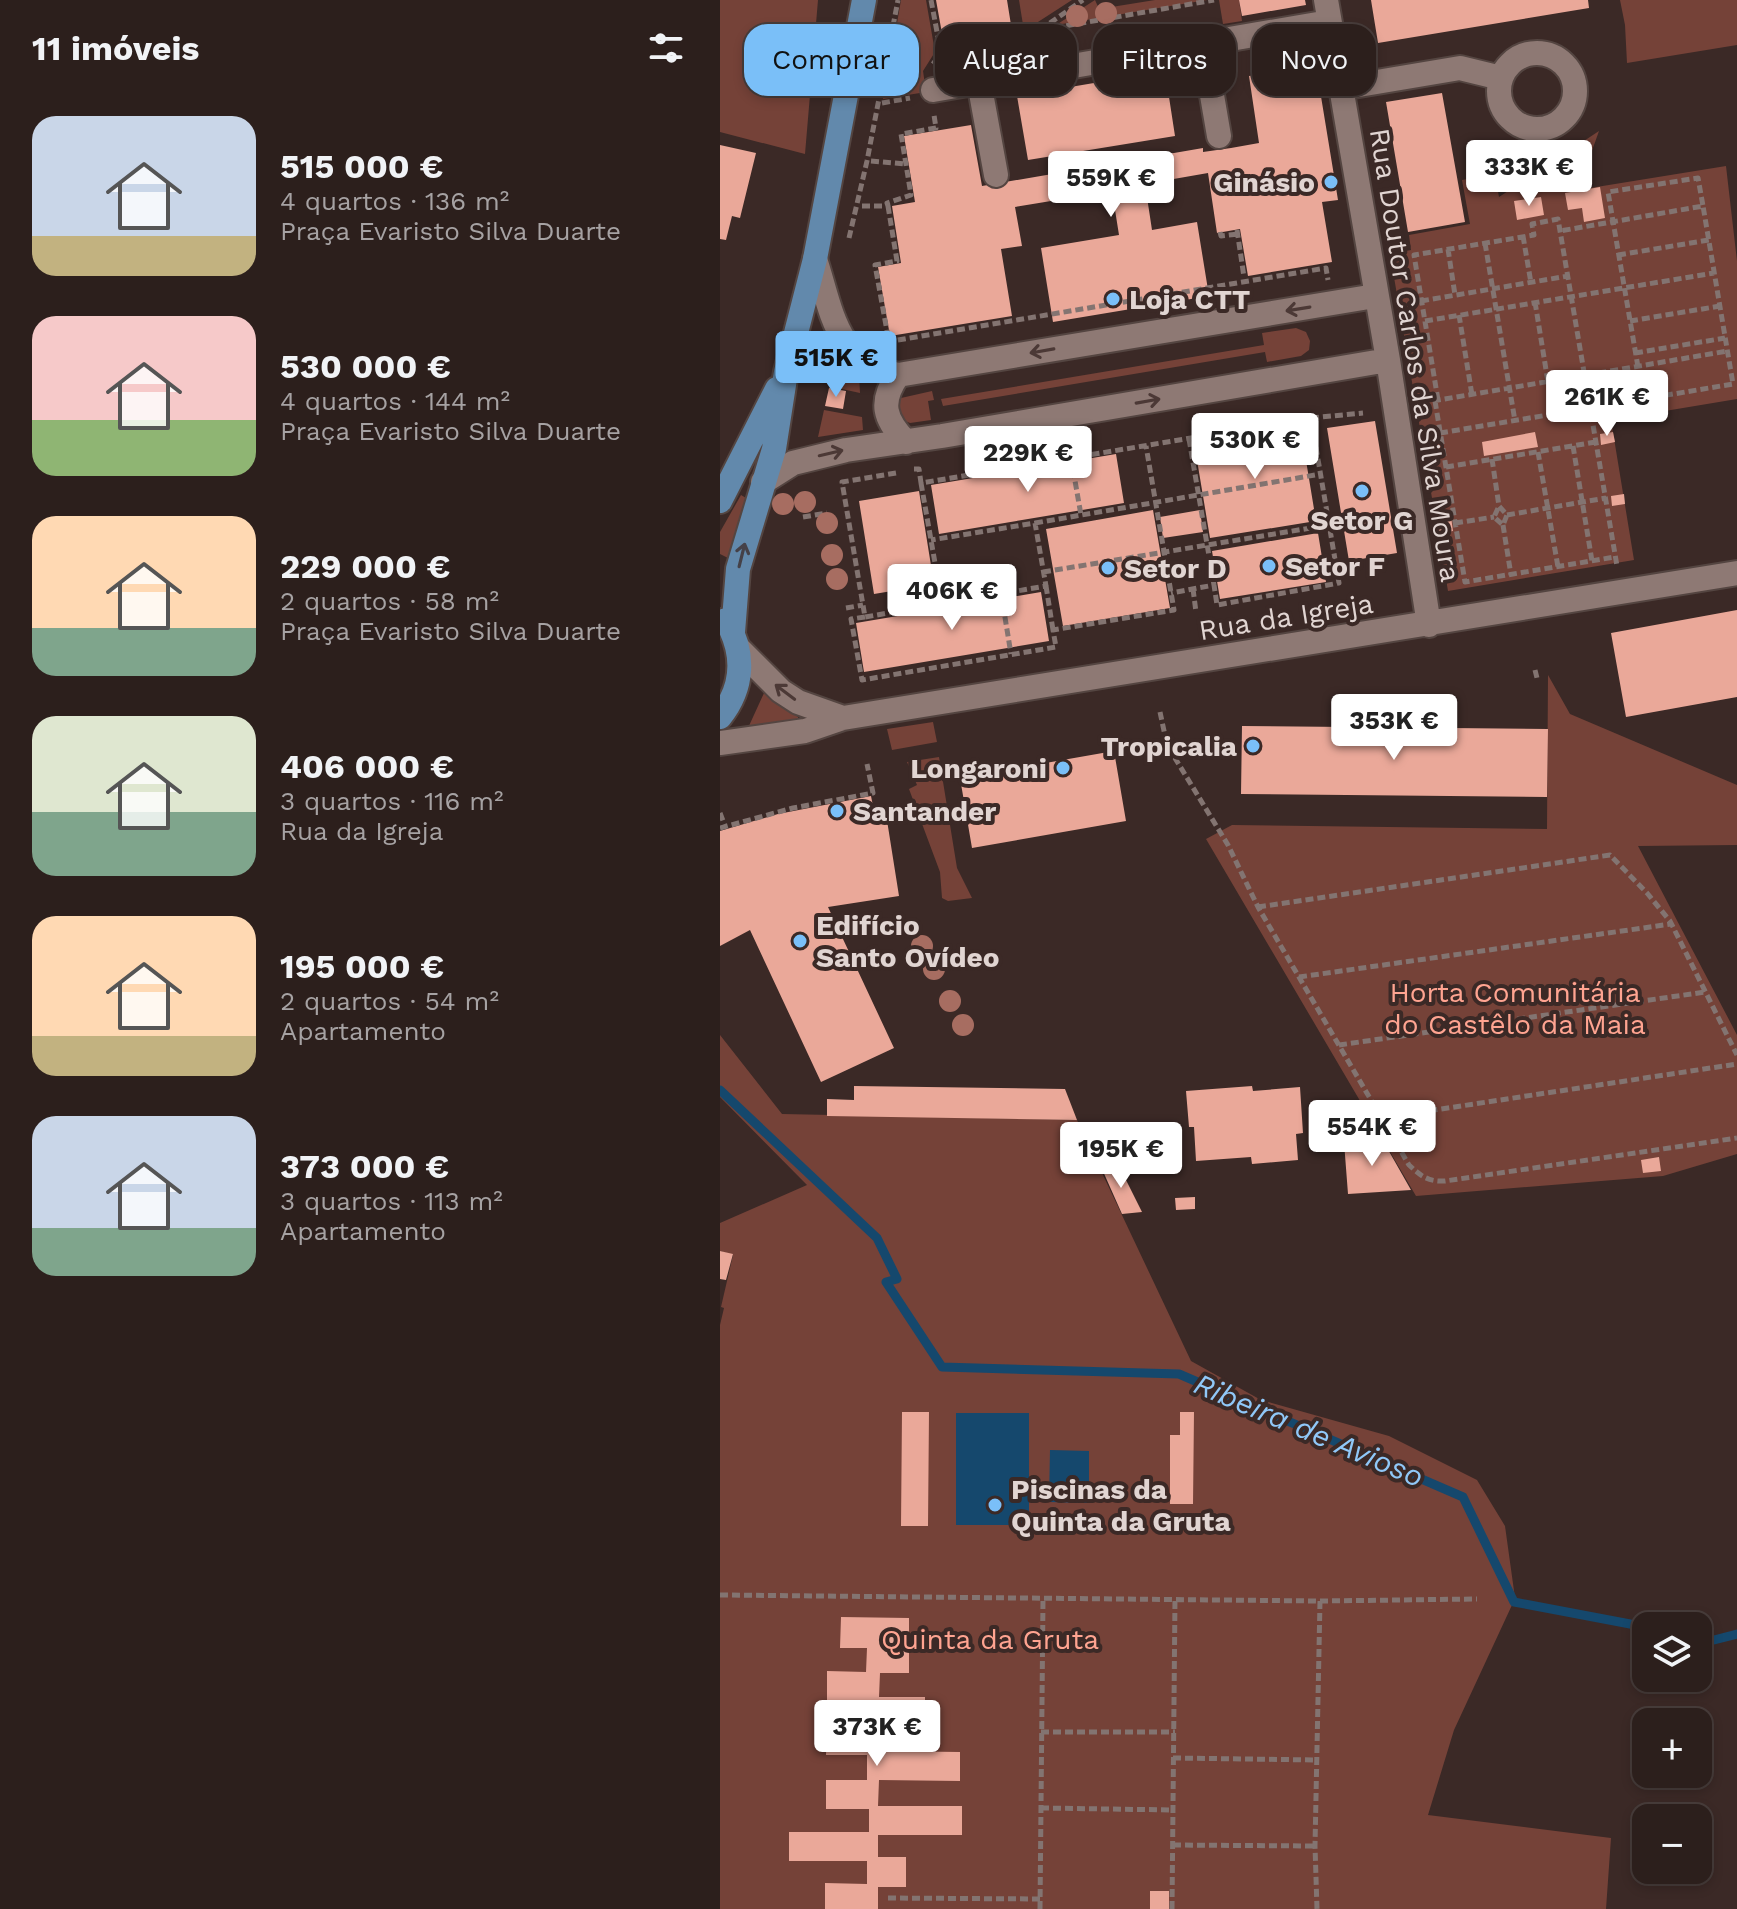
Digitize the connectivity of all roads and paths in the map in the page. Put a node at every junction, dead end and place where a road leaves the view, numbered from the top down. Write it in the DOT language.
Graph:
graph roads {
  1 [pos="864,0"];
  2 [pos="898,0"];
  3 [pos="1083,0"];
  4 [pos="1214,0"];
  5 [pos="1328,11"];
  6 [pos="1046,24"];
  7 [pos="1077,24"];
  8 [pos="1236,35"];
  9 [pos="1501,78"];
  10 [pos="1376,82"];
  11 [pos="935,91"];
  12 [pos="922,94"];
  13 [pos="982,96"];
  14 [pos="1212,96"];
  15 [pos="1342,96"];
  16 [pos="882,103"];
  17 [pos="1219,136"];
  18 [pos="871,161"];
  19 [pos="906,164"];
  20 [pos="996,175"];
  21 [pos="862,206"];
  22 [pos="1703,206"];
  23 [pos="1613,221"];
  24 [pos="1560,231"];
  25 [pos="1220,232"];
  26 [pos="1523,236"];
  27 [pos="1709,240"];
  28 [pos="1485,243"];
  29 [pos="847,247"];
  30 [pos="1448,249"];
  31 [pos="1618,255"];
  32 [pos="815,259"];
  33 [pos="1714,273"];
  34 [pos="1568,276"];
  35 [pos="1244,277"];
  36 [pos="1531,283"];
  37 [pos="1624,288"];
  38 [pos="1331,289"];
  39 [pos="1492,289"];
  40 [pos="1455,295"];
  41 [pos="1375,296"];
  42 [pos="1571,296"];
  43 [pos="1421,301"];
  44 [pos="1535,302"];
  45 [pos="1720,306"];
  46 [pos="1496,309"];
  47 [pos="1459,315"];
  48 [pos="1425,321"];
  49 [pos="1630,321"];
  50 [pos="1725,338"];
  51 [pos="1728,351"];
  52 [pos="1635,353"];
  53 [pos="1388,360"];
  54 [pos="1638,367"];
  55 [pos="786,372"];
  56 [pos="898,375"];
  57 [pos="1585,376"];
  58 [pos="1548,382"];
  59 [pos="1509,389"];
  60 [pos="1472,395"];
  61 [pos="1436,401"];
  62 [pos="1416,404"];
  63 [pos="1590,408"];
  64 [pos="1363,413"];
  65 [pos="1311,418"];
  66 [pos="1515,421"];
  67 [pos="1440,433"];
  68 [pos="1189,439"];
  69 [pos="906,442"];
  70 [pos="1596,442"];
  71 [pos="1146,446"];
  72 [pos="1573,446"];
  73 [pos="1538,452"];
  74 [pos="1071,458"];
  75 [pos="1492,459"];
  76 [pos="1446,467"];
  77 [pos="1321,474"];
  78 [pos="763,482"];
  79 [pos="842,482"];
  80 [pos="833,483"];
  81 [pos="921,483"];
  82 [pos="1199,495"];
  83 [pos="1606,498"];
  84 [pos="720,501"];
  85 [pos="1155,502"];
  86 [pos="1582,502"];
  87 [pos="1499,506"];
  88 [pos="1548,508"];
  89 [pos="827,513"];
  90 [pos="1081,515"];
  91 [pos="1507,515"];
  92 [pos="803,517"];
  93 [pos="1494,517"];
  94 [pos="1035,523"];
  95 [pos="1455,523"];
  96 [pos="1329,525"];
  97 [pos="1503,525"];
  98 [pos="931,540"];
  99 [pos="1208,546"];
  100 [pos="1164,553"];
  101 [pos="1592,561"];
  102 [pos="1558,567"];
  103 [pos="1043,572"];
  104 [pos="1737,573"];
  105 [pos="1512,577"];
  106 [pos="1214,585"];
  107 [pos="1046,586"];
  108 [pos="1193,589"];
  109 [pos="1001,593"];
  110 [pos="1171,593"];
  111 [pos="942,603"];
  112 [pos="863,605"];
  113 [pos="846,608"];
  114 [pos="1196,612"];
  115 [pos="865,617"];
  116 [pos="1429,625"];
  117 [pos="1053,630"];
  118 [pos="730,631"];
  119 [pos="1011,654"];
  120 [pos="1535,670"];
  121 [pos="1537,678"];
  122 [pos="1160,712"];
  123 [pos="720,717"];
  124 [pos="843,718"];
  125 [pos="720,743"];
  126 [pos="867,764"];
  127 [pos="720,813"];
  128 [pos="723,827"];
  129 [pos="1258,907"];
  130 [pos="1671,924"];
  131 [pos="1299,977"];
  132 [pos="1705,992"];
  133 [pos="1339,1045"];
  134 [pos="1737,1055"];
  135 [pos="1737,1064"];
  136 [pos="1382,1118"];
  137 [pos="1737,1138"];
  138 [pos="720,1595"];
  139 [pos="1175,1598"];
  140 [pos="1043,1599"];
  141 [pos="1477,1599"];
  142 [pos="1320,1601"];
  143 [pos="1041,1732"];
  144 [pos="1175,1732"];
  145 [pos="1173,1758"];
  146 [pos="1317,1760"];
  147 [pos="1041,1808"];
  148 [pos="1174,1810"];
  149 [pos="1173,1845"];
  150 [pos="1315,1846"];
  151 [pos="888,1898"];
  152 [pos="1040,1899"];
  153 [pos="1040,1909"];
  154 [pos="1172,1909"];
  155 [pos="1317,1909"];
  1 -- 32 [label="main road"];
  2 -- 29 [label="path"];
  3 -- 6 [label="path"];
  4 -- 7 [label="path"];
  5 -- 8 [label="street"];
  9 -- 10 [label="street"];
  11 -- 12 [label="street"];
  12 -- 16 [label="path"];
  13 -- 20 [label="street"];
  14 -- 17 [label="street"];
  15 -- 41 [label="street, Rua Doutor Carlos da Silva Moura"];
  18 -- 19 [label="path"];
  21 -- 38 [label="path"];
  22 -- 23 [label="path"];
  22 -- 23 [label="path"];
  22 -- 27 [label="path"];
  23 -- 24 [label="path"];
  23 -- 31 [label="path"];
  24 -- 26 [label="path"];
  24 -- 34 [label="path"];
  25 -- 35 [label="path"];
  26 -- 28 [label="path"];
  26 -- 36 [label="path"];
  27 -- 31 [label="path"];
  27 -- 33 [label="path"];
  28 -- 30 [label="path"];
  28 -- 39 [label="path"];
  30 -- 40 [label="path"];
  30 -- 43 [label="path"];
  31 -- 37 [label="path"];
  32 -- 55 [label="main road"];
  32 -- 56 [label="street"];
  33 -- 37 [label="path"];
  33 -- 45 [label="path"];
  34 -- 36 [label="path"];
  34 -- 42 [label="path"];
  36 -- 39 [label="path"];
  37 -- 42 [label="path"];
  37 -- 49 [label="path"];
  39 -- 40 [label="path"];
  39 -- 46 [label="path"];
  40 -- 43 [label="path"];
  41 -- 53 [label="street, Rua Doutor Carlos da Silva Moura"];
  41 -- 56 [label="street, one-way"];
  42 -- 44 [label="path"];
  42 -- 57 [label="path"];
  43 -- 48 [label="path"];
  44 -- 46 [label="path"];
  44 -- 58 [label="path"];
  45 -- 49 [label="path"];
  45 -- 50 [label="path"];
  46 -- 47 [label="path"];
  46 -- 59 [label="path"];
  47 -- 48 [label="path"];
  47 -- 60 [label="path"];
  48 -- 61 [label="path"];
  49 -- 52 [label="path"];
  50 -- 51 [label="path"];
  50 -- 52 [label="path"];
  51 -- 54 [label="path"];
  51 -- 63 [label="path"];
  52 -- 54 [label="path"];
  69 -- 53 [label="street, one-way"];
  53 -- 116 [label="street, Rua Doutor Carlos da Silva Moura"];
  54 -- 57 [label="path"];
  55 -- 78 [label="main road"];
  55 -- 84 [label="main road"];
  56 -- 69 [label="street"];
  57 -- 58 [label="path"];
  57 -- 63 [label="path"];
  58 -- 59 [label="path"];
  59 -- 60 [label="path"];
  59 -- 66 [label="path"];
  60 -- 61 [label="path"];
  61 -- 62 [label="path"];
  61 -- 67 [label="path"];
  63 -- 66 [label="path"];
  63 -- 70 [label="path"];
  64 -- 65 [label="path"];
  65 -- 68 [label="path"];
  65 -- 77 [label="path"];
  66 -- 67 [label="path"];
  67 -- 76 [label="path"];
  68 -- 71 [label="path"];
  68 -- 82 [label="path"];
  78 -- 69 [label="street, one-way"];
  70 -- 72 [label="path"];
  70 -- 83 [label="path"];
  71 -- 74 [label="path"];
  71 -- 85 [label="path"];
  72 -- 73 [label="path"];
  72 -- 86 [label="path"];
  73 -- 75 [label="path"];
  73 -- 88 [label="path"];
  74 -- 81 [label="path"];
  74 -- 90 [label="path"];
  75 -- 76 [label="path"];
  75 -- 87 [label="path"];
  76 -- 95 [label="path"];
  77 -- 82 [label="path"];
  77 -- 96 [label="path"];
  118 -- 78 [label="main road, one-way"];
  79 -- 80 [label="path"];
  79 -- 81 [label="path"];
  79 -- 112 [label="path"];
  81 -- 98 [label="path"];
  82 -- 85 [label="path"];
  82 -- 99 [label="path"];
  83 -- 86 [label="path"];
  83 -- 101 [label="path"];
  85 -- 90 [label="path"];
  85 -- 100 [label="path"];
  86 -- 88 [label="path"];
  86 -- 101 [label="path"];
  87 -- 91 [label="path"];
  87 -- 93 [label="path"];
  88 -- 91 [label="path"];
  88 -- 102 [label="path"];
  89 -- 92 [label="path"];
  90 -- 94 [label="path"];
  91 -- 97 [label="path"];
  93 -- 95 [label="path"];
  93 -- 97 [label="path"];
  94 -- 98 [label="path"];
  94 -- 103 [label="path"];
  95 -- 105 [label="path"];
  96 -- 99 [label="path"];
  96 -- 106 [label="path"];
  97 -- 105 [label="path"];
  98 -- 111 [label="path"];
  99 -- 100 [label="path"];
  99 -- 106 [label="path"];
  100 -- 103 [label="path"];
  100 -- 110 [label="path"];
  101 -- 102 [label="path"];
  102 -- 105 [label="path"];
  103 -- 107 [label="path"];
  104 -- 116 [label="street, Rua da Igreja"];
  106 -- 108 [label="path"];
  107 -- 109 [label="path"];
  107 -- 117 [label="path"];
  108 -- 110 [label="path"];
  108 -- 114 [label="path"];
  109 -- 111 [label="path"];
  109 -- 119 [label="path"];
  110 -- 117 [label="path"];
  111 -- 115 [label="path"];
  112 -- 113 [label="path"];
  112 -- 115 [label="path"];
  115 -- 119 [label="path"];
  116 -- 124 [label="street, Rua da Igreja"];
  117 -- 119 [label="path"];
  118 -- 123 [label="main road"];
  124 -- 118 [label="street, Rua da Igreja, one-way"];
  120 -- 121 [label="path"];
  122 -- 129 [label="path"];
  124 -- 125 [label="street, Rua da Igreja"];
  126 -- 128 [label="path"];
  127 -- 128 [label="path"];
  129 -- 130 [label="path"];
  129 -- 131 [label="path"];
  130 -- 131 [label="path"];
  130 -- 132 [label="path"];
  131 -- 133 [label="path"];
  132 -- 133 [label="path"];
  132 -- 134 [label="path"];
  133 -- 136 [label="path"];
  135 -- 136 [label="path"];
  136 -- 137 [label="path"];
  138 -- 140 [label="path"];
  139 -- 140 [label="path"];
  139 -- 142 [label="path"];
  139 -- 144 [label="path"];
  140 -- 143 [label="path"];
  141 -- 142 [label="path"];
  142 -- 146 [label="path"];
  143 -- 144 [label="path"];
  143 -- 147 [label="path"];
  144 -- 145 [label="path"];
  145 -- 146 [label="path"];
  145 -- 148 [label="path"];
  146 -- 150 [label="path"];
  147 -- 148 [label="path"];
  147 -- 152 [label="path"];
  148 -- 149 [label="path"];
  149 -- 150 [label="path"];
  149 -- 154 [label="path"];
  150 -- 155 [label="path"];
  151 -- 152 [label="path"];
  152 -- 153 [label="path"];
}
